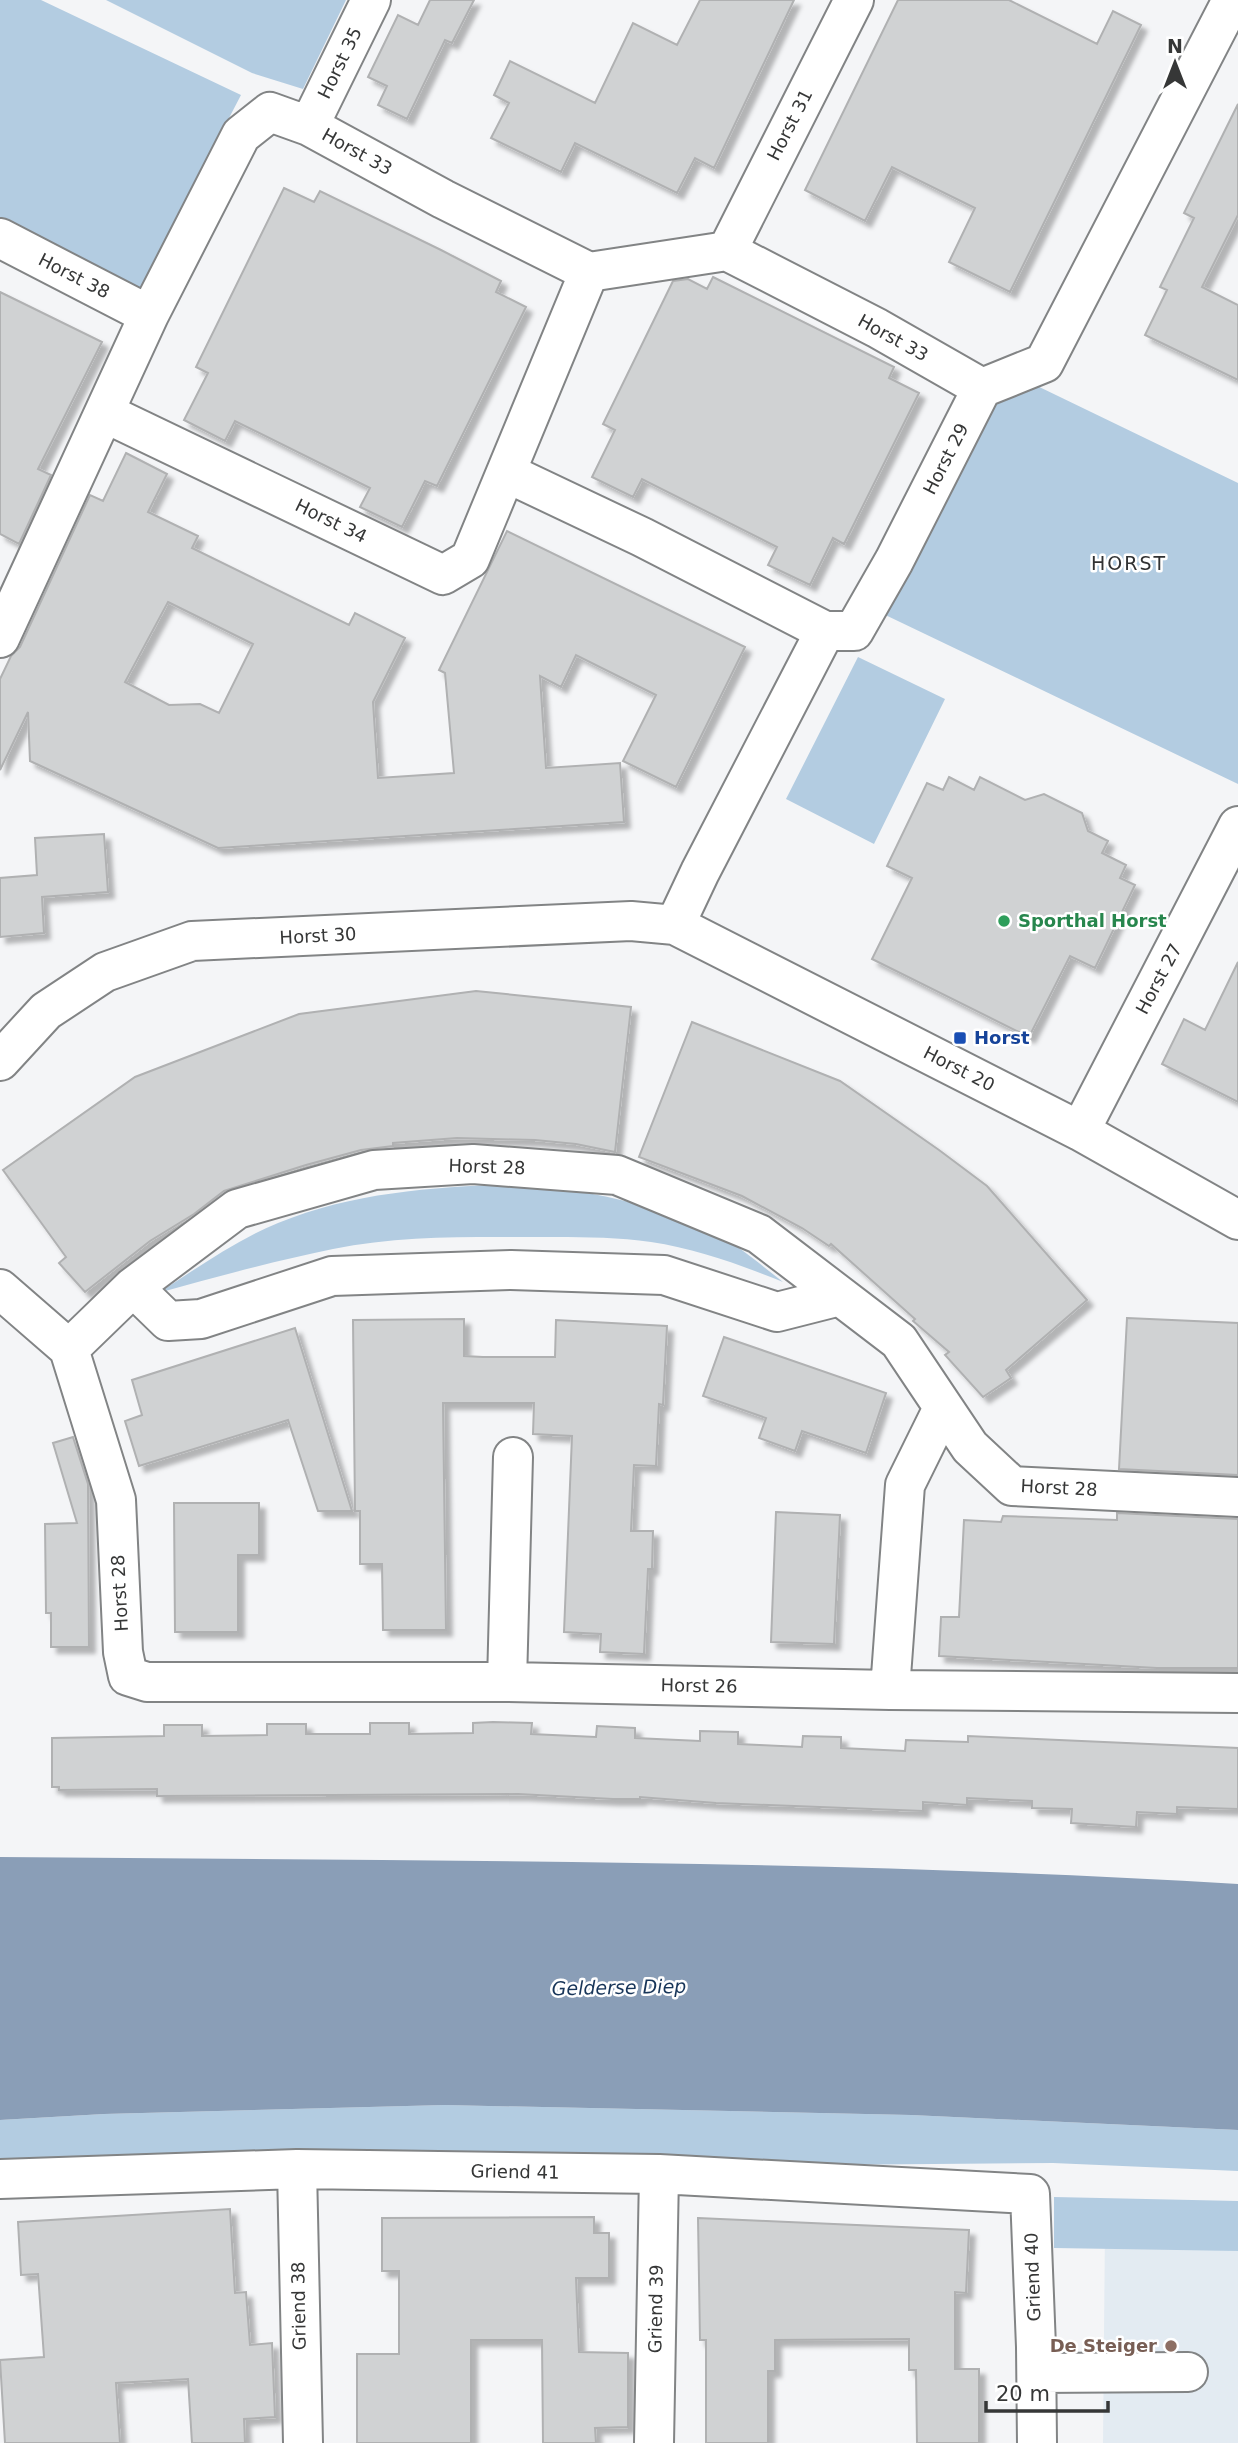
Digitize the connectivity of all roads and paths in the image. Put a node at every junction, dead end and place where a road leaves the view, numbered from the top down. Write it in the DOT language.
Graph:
graph roads {
  1 [pos="371,0"];
  2 [pos="855,0"];
  3 [pos="1232,0"];
  4 [pos="309,126"];
  5 [pos="0,238"];
  6 [pos="727,250"];
  7 [pos="589,272"];
  8 [pos="149,315"];
  9 [pos="982,388"];
  10 [pos="105,413"];
  11 [pos="507,473"];
  12 [pos="825,631"];
  13 [pos="0,638"];
  14 [pos="1238,826"];
  15 [pos="675,925"];
  16 [pos="0,1061"];
  17 [pos="1080,1131"];
  18 [pos="1238,1220"];
  19 [pos="133,1287"];
  20 [pos="0,1289"];
  21 [pos="840,1296"];
  22 [pos="69,1349"];
  23 [pos="943,1408"];
  24 [pos="513,1457"];
  25 [pos="1238,1497"];
  26 [pos="128,1676"];
  27 [pos="507,1682"];
  28 [pos="890,1690"];
  29 [pos="1238,1693"];
  30 [pos="297,2169"];
  31 [pos="659,2174"];
  32 [pos="0,2179"];
  33 [pos="1030,2194"];
  34 [pos="1188,2372"];
  35 [pos="1037,2373"];
  36 [pos="303,2443"];
  37 [pos="654,2443"];
  38 [pos="1037,2443"];
  1 -- 4 [label="street, Horst 35"];
  2 -- 6 [label="street, Horst 31"];
  3 -- 9 [label="street"];
  4 -- 7 [label="street, Horst 33"];
  4 -- 8 [label="street, Horst 33"];
  5 -- 8 [label="street, Horst 38"];
  6 -- 7 [label="street"];
  6 -- 9 [label="street, Horst 33"];
  7 -- 11 [label="street, Horst 34"];
  8 -- 10 [label="street, Horst 33"];
  9 -- 12 [label="street, Horst 29"];
  10 -- 11 [label="street, Horst 34"];
  10 -- 13 [label="street, Horst 33"];
  11 -- 12 [label="street"];
  12 -- 15 [label="street"];
  14 -- 17 [label="street, Horst 27"];
  15 -- 16 [label="street, Horst 30"];
  15 -- 17 [label="street, Horst 20"];
  17 -- 18 [label="street, Horst 20"];
  19 -- 21 [label="street"];
  19 -- 21 [label="street, Horst 28"];
  19 -- 22 [label="street, Horst 28"];
  20 -- 22 [label="street"];
  21 -- 23 [label="street, Horst 28"];
  22 -- 26 [label="street, Horst 28"];
  23 -- 25 [label="street, Horst 28"];
  23 -- 28 [label="street"];
  24 -- 27 [label="street"];
  26 -- 27 [label="street, Horst 26"];
  27 -- 28 [label="street, Horst 26"];
  28 -- 29 [label="street, Horst 26"];
  30 -- 31 [label="street, Griend 41"];
  30 -- 32 [label="street, Griend 41"];
  30 -- 36 [label="street, Griend 38"];
  31 -- 33 [label="street, Griend 41"];
  31 -- 37 [label="street, Griend 39"];
  33 -- 35 [label="street, Griend 40"];
  34 -- 35 [label="street"];
  35 -- 38 [label="street, Griend 40"];
}
